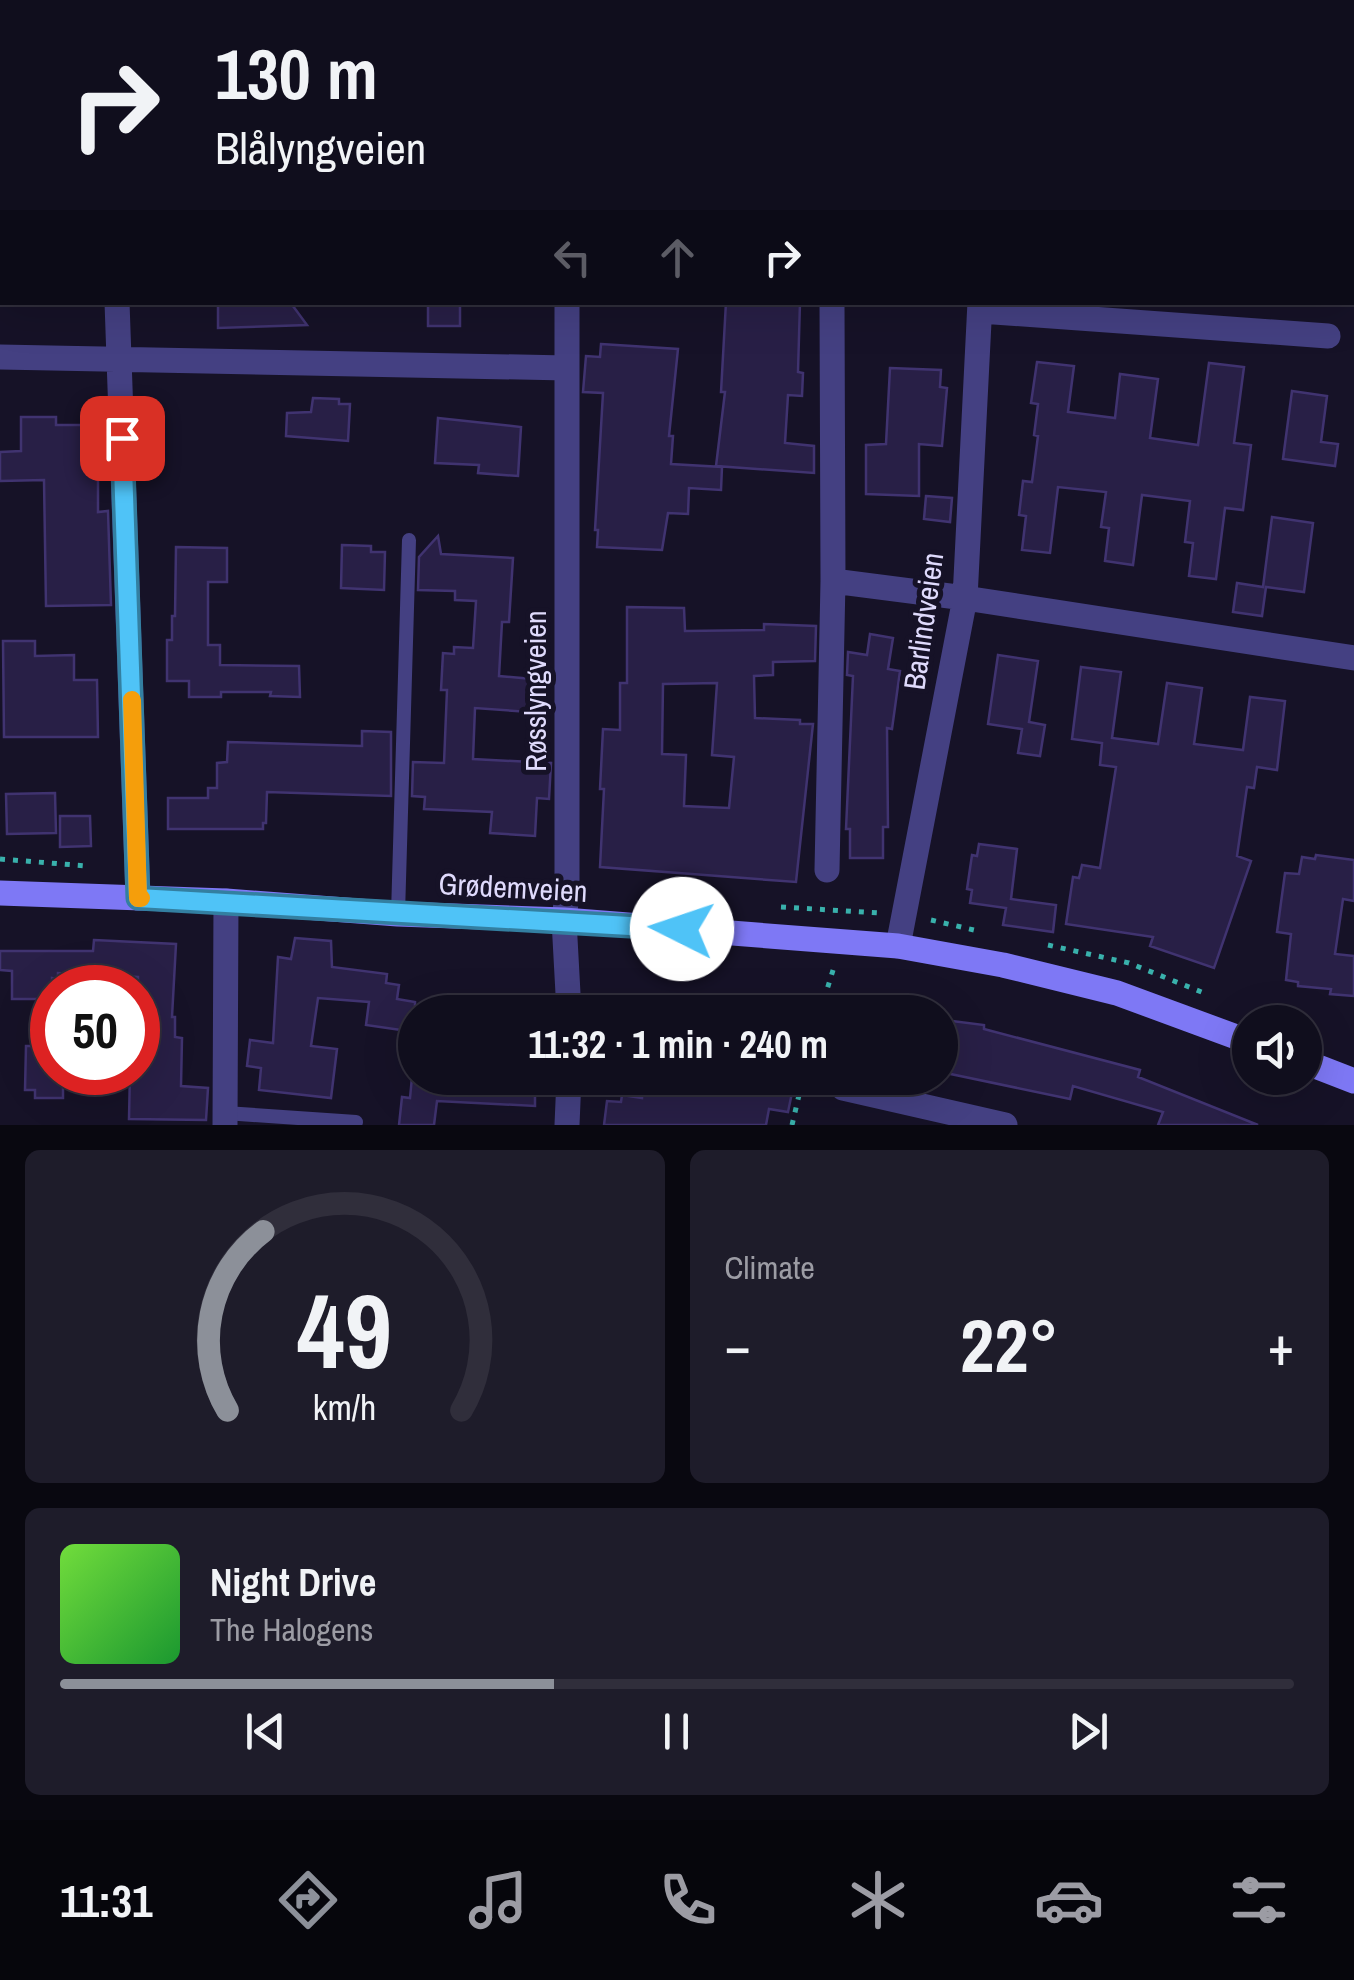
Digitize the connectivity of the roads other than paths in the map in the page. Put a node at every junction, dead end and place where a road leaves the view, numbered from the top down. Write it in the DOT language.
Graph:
graph roads {
  1 [pos="117,305"];
  2 [pos="567,305"];
  3 [pos="832,305"];
  4 [pos="980,307"];
  5 [pos="1328,336"];
  6 [pos="0,357"];
  7 [pos="119,360"];
  8 [pos="567,368"];
  9 [pos="410,540"];
  10 [pos="833,581"];
  11 [pos="965,598"];
  12 [pos="1354,658"];
  13 [pos="827,870"];
  14 [pos="0,893"];
  15 [pos="138,898"];
  16 [pos="226,901"];
  17 [pos="398,914"];
  18 [pos="564,920"];
  19 [pos="898,946"];
  20 [pos="568,995"];
  21 [pos="1232,1035"];
  22 [pos="1322,1069"];
  23 [pos="1354,1081"];
  24 [pos="568,1095"];
  25 [pos="862,1095"];
  26 [pos="916,1114"];
  27 [pos="225,1119"];
  28 [pos="356,1122"];
  29 [pos="567,1125"];
  30 [pos="1005,1125"];
  1 -- 7 [label="street"];
  2 -- 8 [label="street, Røsslyngveien"];
  3 -- 10 [label="street"];
  4 -- 5 [label="street"];
  4 -- 11 [label="street, Barlindveien"];
  6 -- 7 [label="street"];
  7 -- 8 [label="street"];
  7 -- 15 [label="street"];
  8 -- 18 [label="street, Røsslyngveien"];
  9 -- 17 [label="lane"];
  10 -- 11 [label="street"];
  10 -- 13 [label="street"];
  11 -- 12 [label="street"];
  11 -- 19 [label="street, Barlindveien"];
  14 -- 15 [label="main road, Grødemveien"];
  15 -- 16 [label="main road, Grødemveien"];
  16 -- 17 [label="main road, Grødemveien"];
  16 -- 27 [label="street"];
  17 -- 18 [label="main road, Grødemveien"];
  18 -- 19 [label="main road, Grødemveien"];
  18 -- 20 [label="street, Røsslyngveien"];
  19 -- 21 [label="main road, Grødemveien"];
  22 -- 23 [label="main road"];
  24 -- 29 [label="street"];
  25 -- 26 [label="street"];
  26 -- 30 [label="street"];
  27 -- 28 [label="lane"];
}
